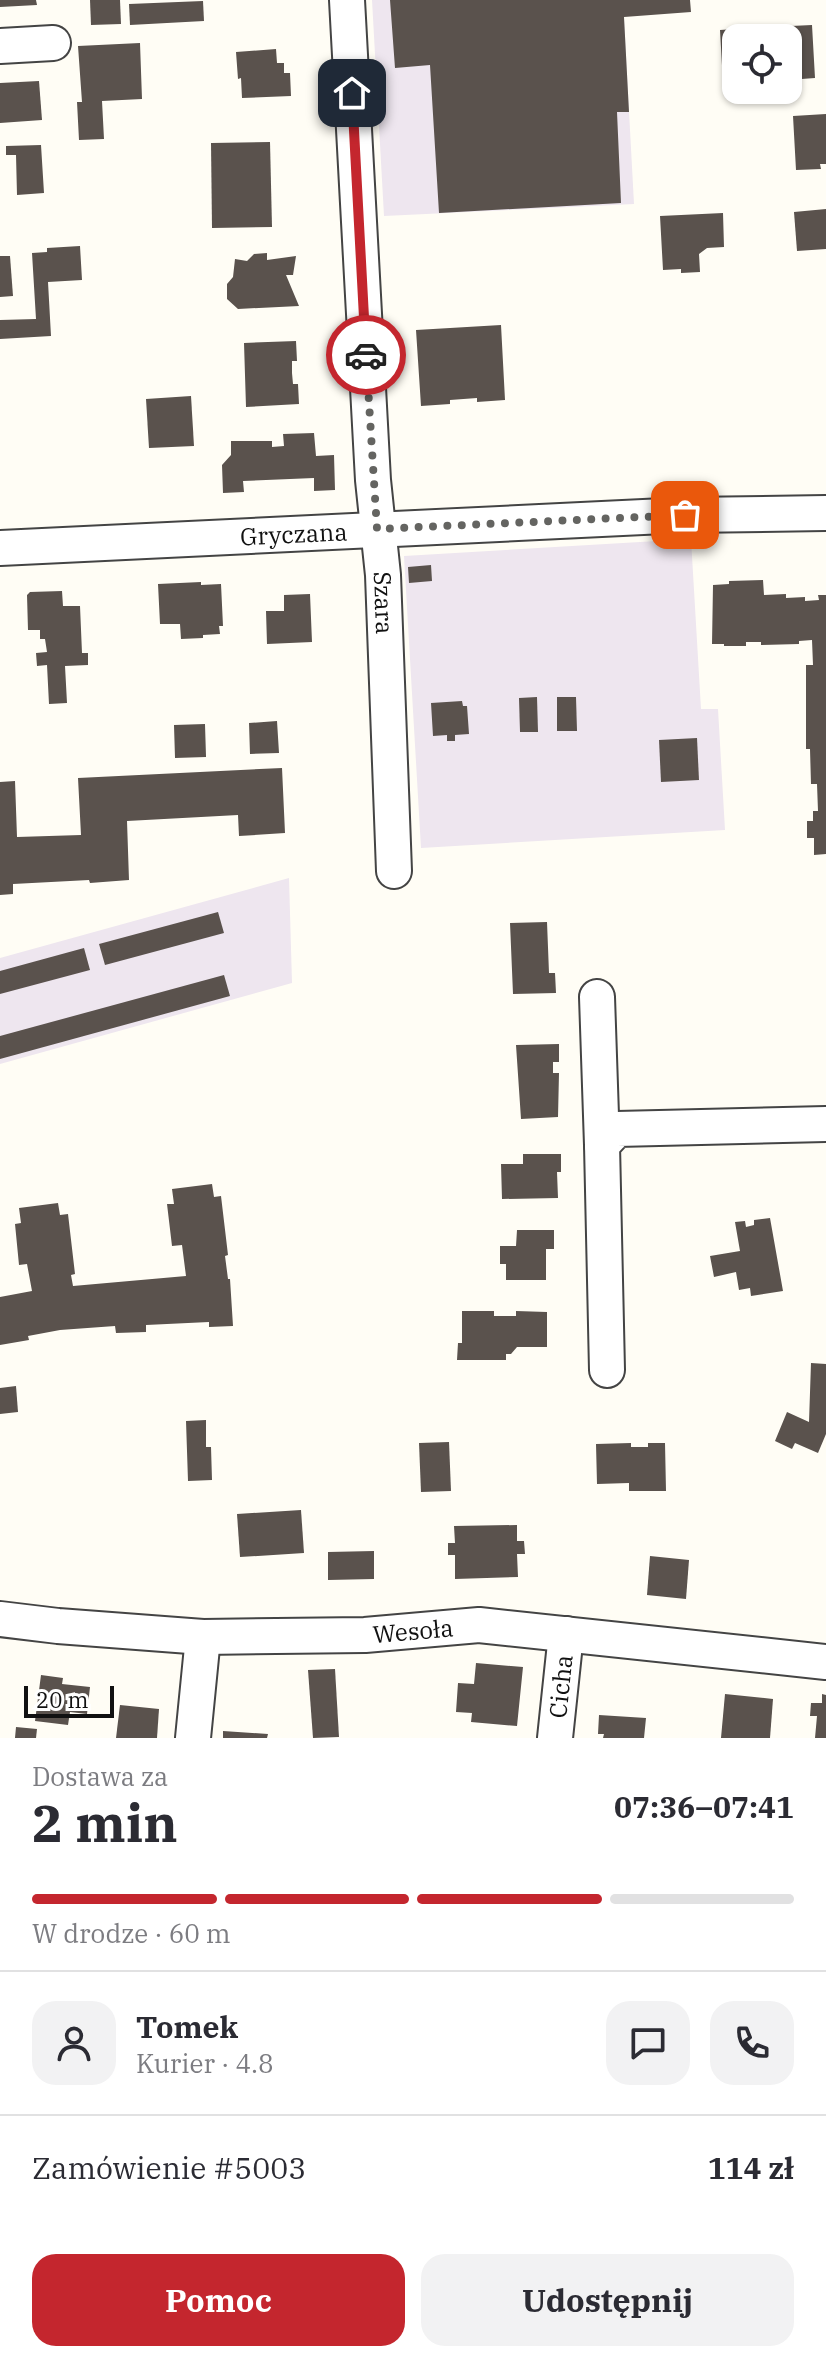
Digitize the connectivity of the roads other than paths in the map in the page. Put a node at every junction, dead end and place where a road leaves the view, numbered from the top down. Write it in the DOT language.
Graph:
graph roads {
  1 [pos="347,0"];
  2 [pos="53,43"];
  3 [pos="0,46"];
  4 [pos="826,513"];
  5 [pos="377,529"];
  6 [pos="0,548"];
  7 [pos="394,871"];
  8 [pos="597,997"];
  9 [pos="826,1124"];
  10 [pos="602,1145"];
  11 [pos="607,1370"];
  12 [pos="0,1619"];
  13 [pos="566,1634"];
  14 [pos="203,1637"];
  15 [pos="826,1662"];
  16 [pos="193,1738"];
  17 [pos="555,1738"];
  1 -- 5 [label="street, Szara"];
  2 -- 3 [label="street"];
  4 -- 5 [label="street, Gryczana"];
  5 -- 6 [label="street, Gryczana"];
  5 -- 7 [label="street, Szara"];
  8 -- 10 [label="street"];
  9 -- 10 [label="street"];
  10 -- 11 [label="street"];
  12 -- 14 [label="street, Wesoła"];
  13 -- 14 [label="street, Wesoła"];
  13 -- 15 [label="street, Wesoła"];
  13 -- 17 [label="street, Cicha"];
  14 -- 16 [label="street"];
}
